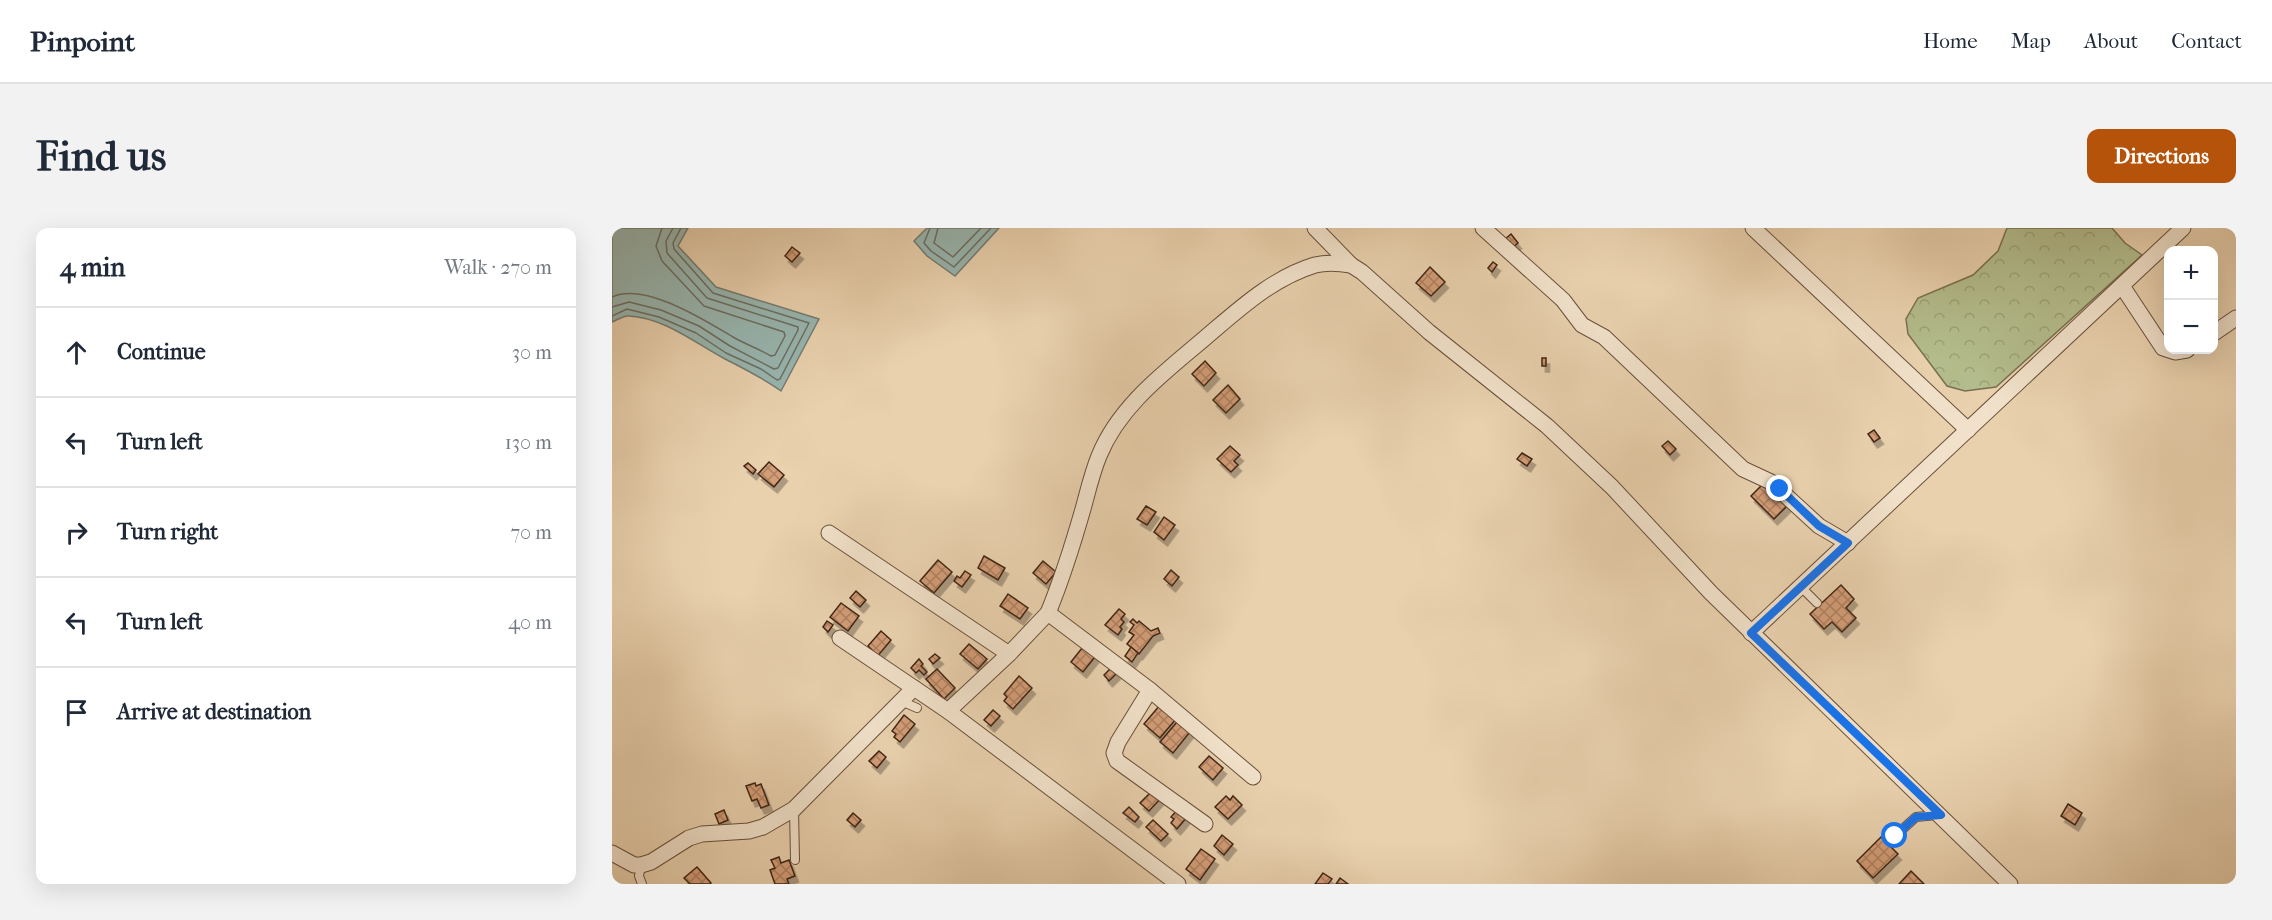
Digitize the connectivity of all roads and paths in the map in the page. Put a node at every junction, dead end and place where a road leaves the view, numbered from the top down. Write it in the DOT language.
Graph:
graph roads {
  1 [pos="1315,228"];
  2 [pos="1483,228"];
  3 [pos="1753,228"];
  4 [pos="2183,228"];
  5 [pos="1351,265"];
  6 [pos="2122,286"];
  7 [pos="2236,318"];
  8 [pos="2218,330"];
  9 [pos="2164,348"];
  10 [pos="1968,430"];
  11 [pos="829,533"];
  12 [pos="1848,543"];
  13 [pos="1801,587"];
  14 [pos="1817,603"];
  15 [pos="1048,613"];
  16 [pos="1751,633"];
  17 [pos="840,638"];
  18 [pos="1010,654"];
  19 [pos="914,688"];
  20 [pos="1150,690"];
  21 [pos="902,701"];
  22 [pos="917,708"];
  23 [pos="948,711"];
  24 [pos="1253,777"];
  25 [pos="794,809"];
  26 [pos="1941,815"];
  27 [pos="1205,824"];
  28 [pos="1895,836"];
  29 [pos="612,853"];
  30 [pos="795,860"];
  31 [pos="641,865"];
  32 [pos="642,884"];
  33 [pos="1178,884"];
  34 [pos="2010,884"];
  1 -- 5 [label="street"];
  2 -- 12 [label="street"];
  3 -- 10 [label="street"];
  4 -- 6 [label="street"];
  5 -- 15 [label="street"];
  5 -- 16 [label="street"];
  6 -- 9 [label="street"];
  6 -- 10 [label="street"];
  7 -- 8 [label="street"];
  10 -- 12 [label="street"];
  11 -- 18 [label="street"];
  12 -- 13 [label="street"];
  13 -- 14 [label="lane"];
  13 -- 16 [label="street"];
  15 -- 18 [label="street"];
  15 -- 20 [label="street"];
  16 -- 26 [label="street"];
  17 -- 19 [label="street"];
  18 -- 23 [label="street"];
  19 -- 21 [label="street"];
  19 -- 23 [label="street"];
  20 -- 24 [label="street"];
  20 -- 27 [label="street"];
  21 -- 22 [label="lane"];
  21 -- 25 [label="street"];
  23 -- 33 [label="street"];
  25 -- 30 [label="lane"];
  25 -- 31 [label="street"];
  26 -- 28 [label="lane"];
  26 -- 34 [label="street"];
  29 -- 31 [label="street"];
  31 -- 32 [label="lane"];
}
